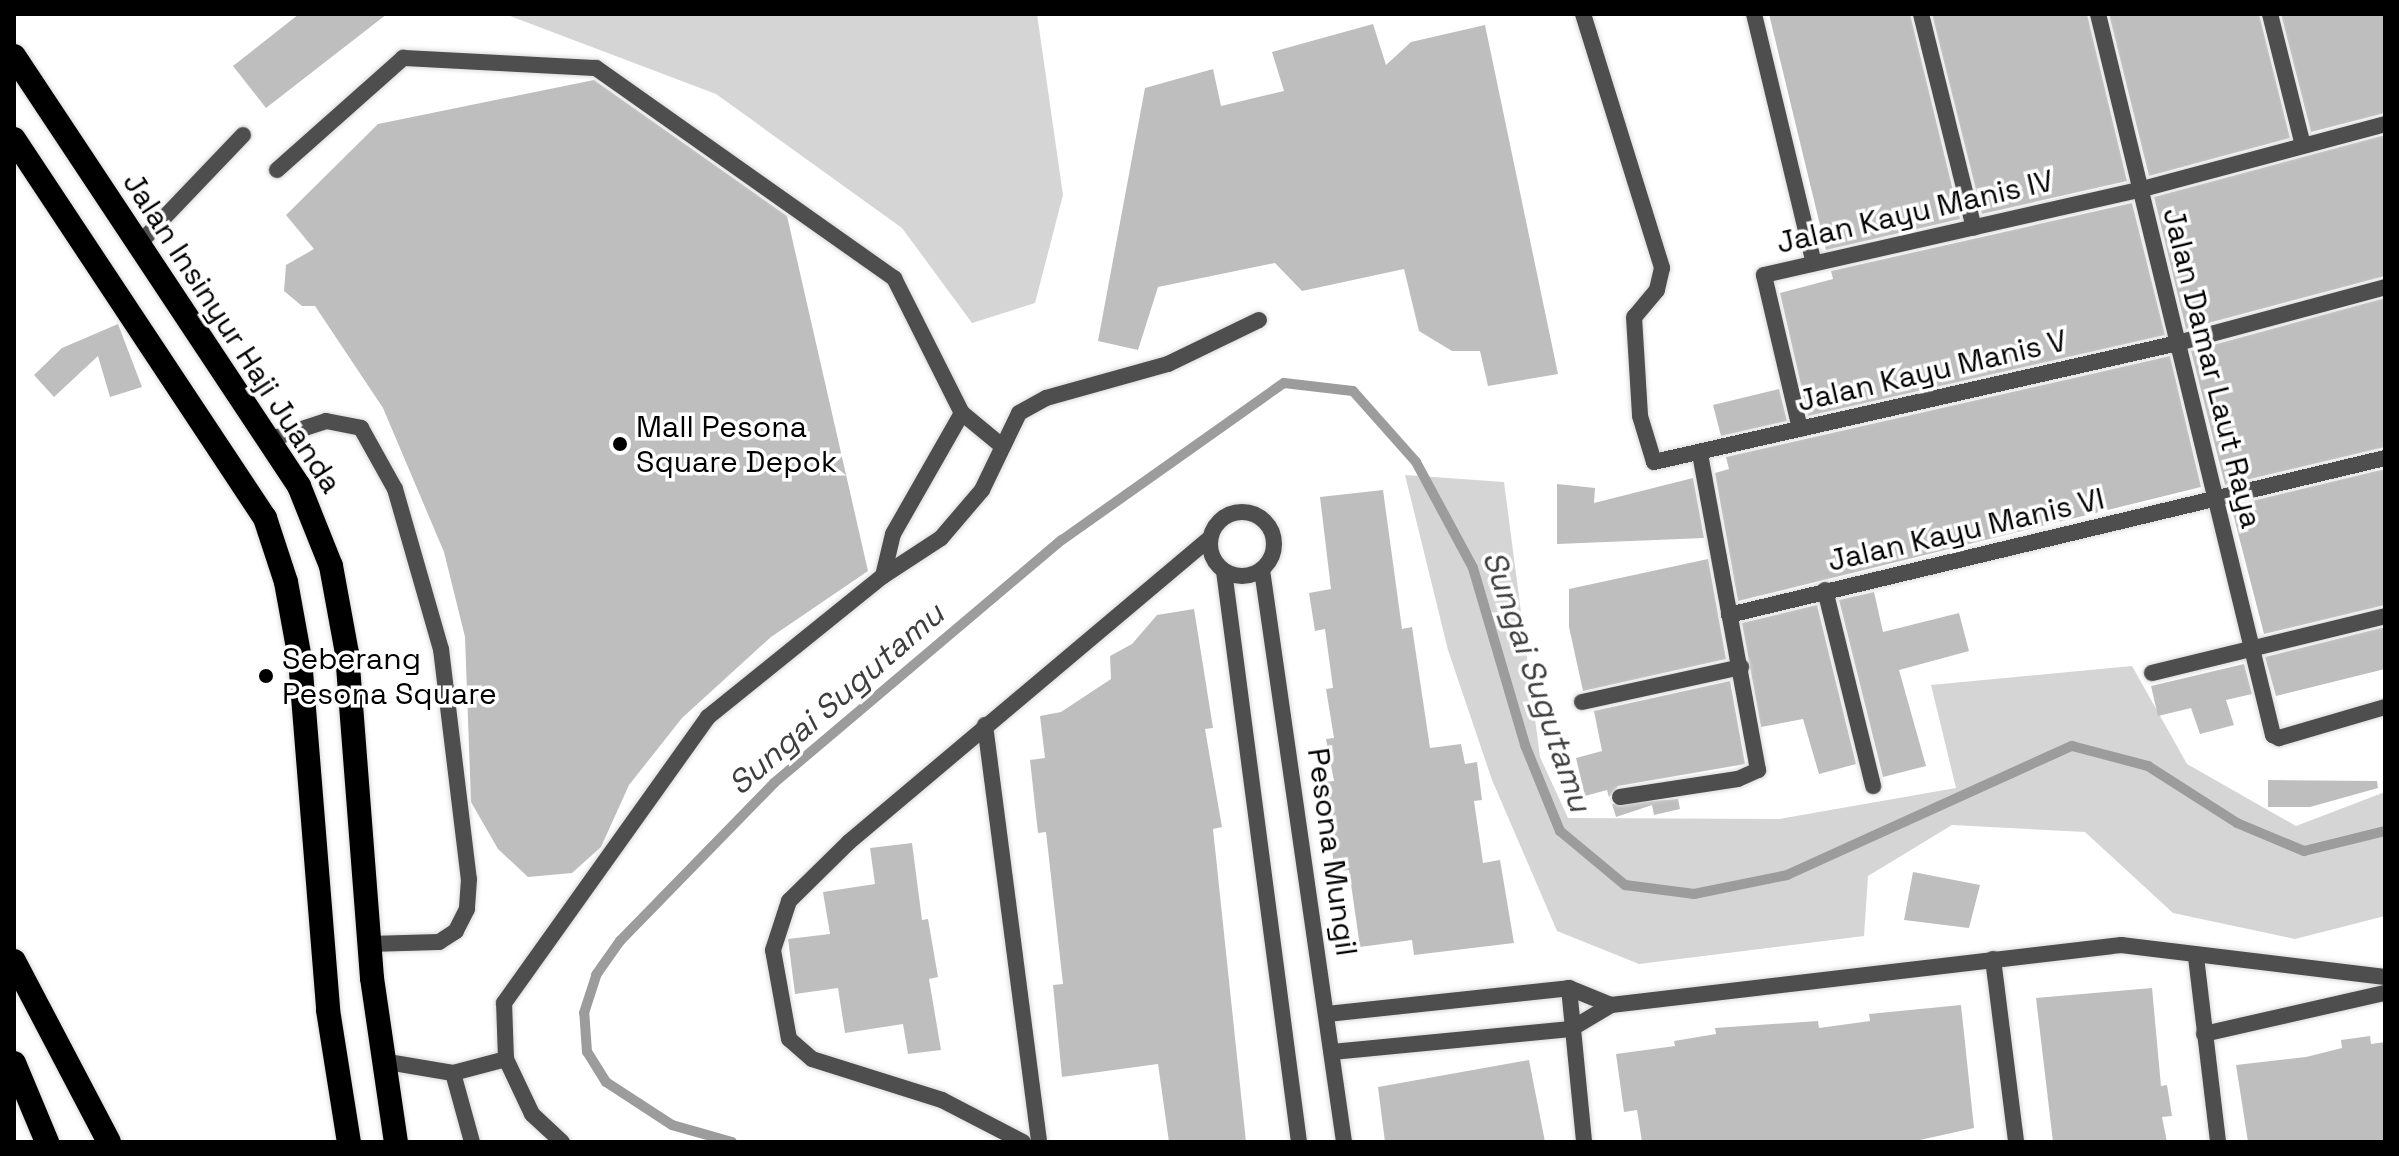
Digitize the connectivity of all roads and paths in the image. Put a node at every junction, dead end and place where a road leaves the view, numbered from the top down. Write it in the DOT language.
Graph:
graph roads {
  1 [pos="1583,14"];
  2 [pos="1754,14"];
  3 [pos="1921,14"];
  4 [pos="2098,14"];
  5 [pos="2270,14"];
  6 [pos="14,56"];
  7 [pos="2385,124"];
  8 [pos="243,135"];
  9 [pos="14,139"];
  10 [pos="2303,145"];
  11 [pos="277,170"];
  12 [pos="2139,190"];
  13 [pos="1974,228"];
  14 [pos="138,245"];
  15 [pos="1814,263"];
  16 [pos="2385,287"];
  17 [pos="1259,320"];
  18 [pos="2178,343"];
  19 [pos="962,413"];
  20 [pos="1800,429"];
  21 [pos="268,440"];
  22 [pos="1002,446"];
  23 [pos="1700,453"];
  24 [pos="2385,458"];
  25 [pos="2215,502"];
  26 [pos="1210,538"];
  27 [pos="1262,570"];
  28 [pos="1224,571"];
  29 [pos="883,576"];
  30 [pos="1825,590"];
  31 [pos="1729,615"];
  32 [pos="2385,616"];
  33 [pos="2251,648"];
  34 [pos="1741,667"];
  35 [pos="2152,673"];
  36 [pos="1582,702"];
  37 [pos="2385,707"];
  38 [pos="985,725"];
  39 [pos="1873,786"];
  40 [pos="1620,797"];
  41 [pos="369,944"];
  42 [pos="2196,957"];
  43 [pos="1993,959"];
  44 [pos="14,961"];
  45 [pos="2385,977"];
  46 [pos="1569,988"];
  47 [pos="2385,993"];
  48 [pos="1611,1005"];
  49 [pos="1327,1014"];
  50 [pos="1571,1029"];
  51 [pos="2204,1034"];
  52 [pos="1332,1052"];
  53 [pos="506,1059"];
  54 [pos="382,1061"];
  55 [pos="14,1063"];
  56 [pos="453,1073"];
  57 [pos="47,1142"];
  58 [pos="109,1142"];
  59 [pos="349,1142"];
  60 [pos="396,1142"];
  61 [pos="472,1142"];
  62 [pos="562,1142"];
  63 [pos="1023,1142"];
  64 [pos="1039,1142"];
  65 [pos="1299,1142"];
  66 [pos="1344,1142"];
  67 [pos="1584,1142"];
  68 [pos="2016,1142"];
  69 [pos="2218,1142"];
  1 -- 23 [label="street, Jalan Kayu Manis V"];
  2 -- 15 [label="street"];
  3 -- 13 [label="street"];
  4 -- 12 [label="street, Jalan Damar Laut Raya"];
  5 -- 10 [label="street"];
  6 -- 14 [label="highway, Jalan Insinyur Haji Juanda"];
  7 -- 10 [label="street, Jalan Kayu Manis IV"];
  8 -- 14 [label="street"];
  9 -- 59 [label="highway"];
  10 -- 12 [label="street, Jalan Kayu Manis IV"];
  11 -- 19 [label="street"];
  12 -- 13 [label="street, Jalan Kayu Manis IV"];
  12 -- 18 [label="street, Jalan Damar Laut Raya"];
  13 -- 15 [label="street, Jalan Kayu Manis IV"];
  14 -- 21 [label="highway, Jalan Insinyur Haji Juanda"];
  15 -- 20 [label="street, Jalan Kayu Manis IV"];
  16 -- 18 [label="street, Jalan Kayu Manis V"];
  17 -- 22 [label="street"];
  18 -- 20 [label="street, Jalan Kayu Manis V"];
  18 -- 25 [label="street, Jalan Damar Laut Raya"];
  19 -- 22 [label="street"];
  19 -- 29 [label="street"];
  20 -- 23 [label="street, Jalan Kayu Manis V"];
  21 -- 41 [label="highway, Jalan Insinyur Haji Juanda"];
  21 -- 41 [label="street"];
  22 -- 29 [label="street"];
  23 -- 31 [label="street"];
  24 -- 25 [label="street, Jalan Kayu Manis VI"];
  25 -- 30 [label="street, Jalan Kayu Manis VI"];
  25 -- 33 [label="street, Jalan Damar Laut Raya"];
  26 -- 27 [label="street"];
  26 -- 28 [label="street"];
  26 -- 38 [label="street"];
  27 -- 28 [label="street"];
  27 -- 49 [label="street, Pesona Mungil"];
  28 -- 65 [label="street"];
  29 -- 53 [label="street"];
  30 -- 31 [label="street, Jalan Kayu Manis VI"];
  30 -- 39 [label="street"];
  31 -- 34 [label="street"];
  32 -- 33 [label="street"];
  33 -- 35 [label="street"];
  33 -- 37 [label="street, Jalan Damar Laut Raya"];
  34 -- 36 [label="street"];
  34 -- 40 [label="street"];
  38 -- 63 [label="street"];
  38 -- 64 [label="street"];
  41 -- 54 [label="highway, Jalan Insinyur Haji Juanda"];
  42 -- 43 [label="street"];
  42 -- 45 [label="street"];
  42 -- 51 [label="street"];
  43 -- 48 [label="street"];
  43 -- 68 [label="street"];
  44 -- 58 [label="highway"];
  46 -- 48 [label="street"];
  46 -- 49 [label="street"];
  46 -- 50 [label="street"];
  47 -- 51 [label="street"];
  48 -- 50 [label="street"];
  49 -- 52 [label="street, Pesona Mungil"];
  50 -- 52 [label="street"];
  50 -- 67 [label="street"];
  51 -- 69 [label="street"];
  52 -- 66 [label="street, Pesona Mungil"];
  53 -- 56 [label="street"];
  53 -- 62 [label="street"];
  54 -- 56 [label="street"];
  54 -- 60 [label="highway, Jalan Insinyur Haji Juanda"];
  55 -- 57 [label="highway"];
  56 -- 61 [label="street"];
}
